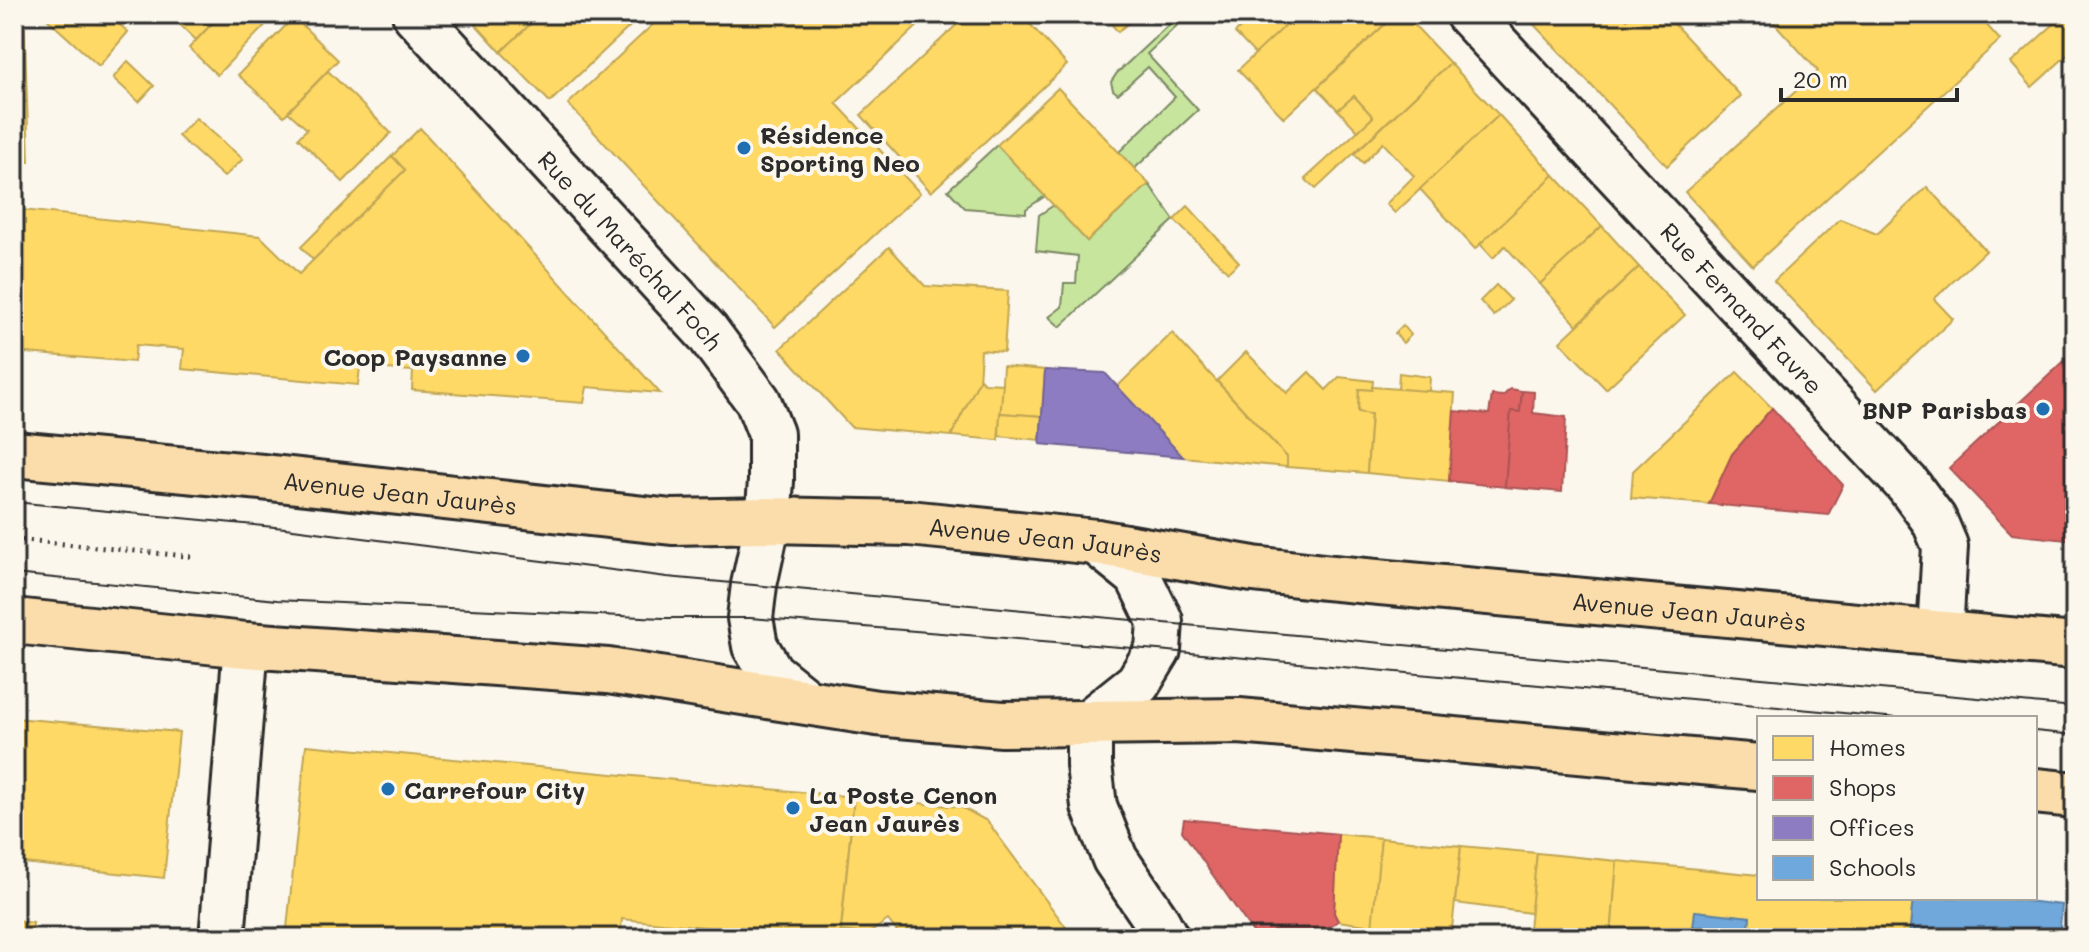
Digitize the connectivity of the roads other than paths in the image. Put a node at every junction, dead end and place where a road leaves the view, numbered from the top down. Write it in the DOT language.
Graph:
graph roads {
  1 [pos="415,14"];
  2 [pos="1468,14"];
  3 [pos="14,454"];
  4 [pos="768,520"];
  5 [pos="1096,542"];
  6 [pos="14,621"];
  7 [pos="1940,633"];
  8 [pos="246,645"];
  9 [pos="2075,646"];
  10 [pos="806,701"];
  11 [pos="1089,722"];
  12 [pos="1757,767"];
  13 [pos="2037,791"];
  14 [pos="2075,795"];
  15 [pos="222,938"];
  16 [pos="1166,938"];
  1 -- 4 [label="street, Rue du Maréchal Foch"];
  2 -- 7 [label="street, Rue Fernand Favre"];
  3 -- 4 [label="main road, Avenue Jean Jaurès"];
  4 -- 5 [label="main road, Avenue Jean Jaurès"];
  4 -- 10 [label="street, Rue du Maréchal Foch"];
  5 -- 7 [label="main road, Avenue Jean Jaurès"];
  5 -- 11 [label="street"];
  6 -- 8 [label="main road"];
  7 -- 9 [label="main road, Avenue Jean Jaurès"];
  8 -- 10 [label="main road"];
  8 -- 15 [label="street"];
  10 -- 11 [label="main road"];
  11 -- 12 [label="main road"];
  11 -- 16 [label="street"];
  13 -- 14 [label="main road"];
}
